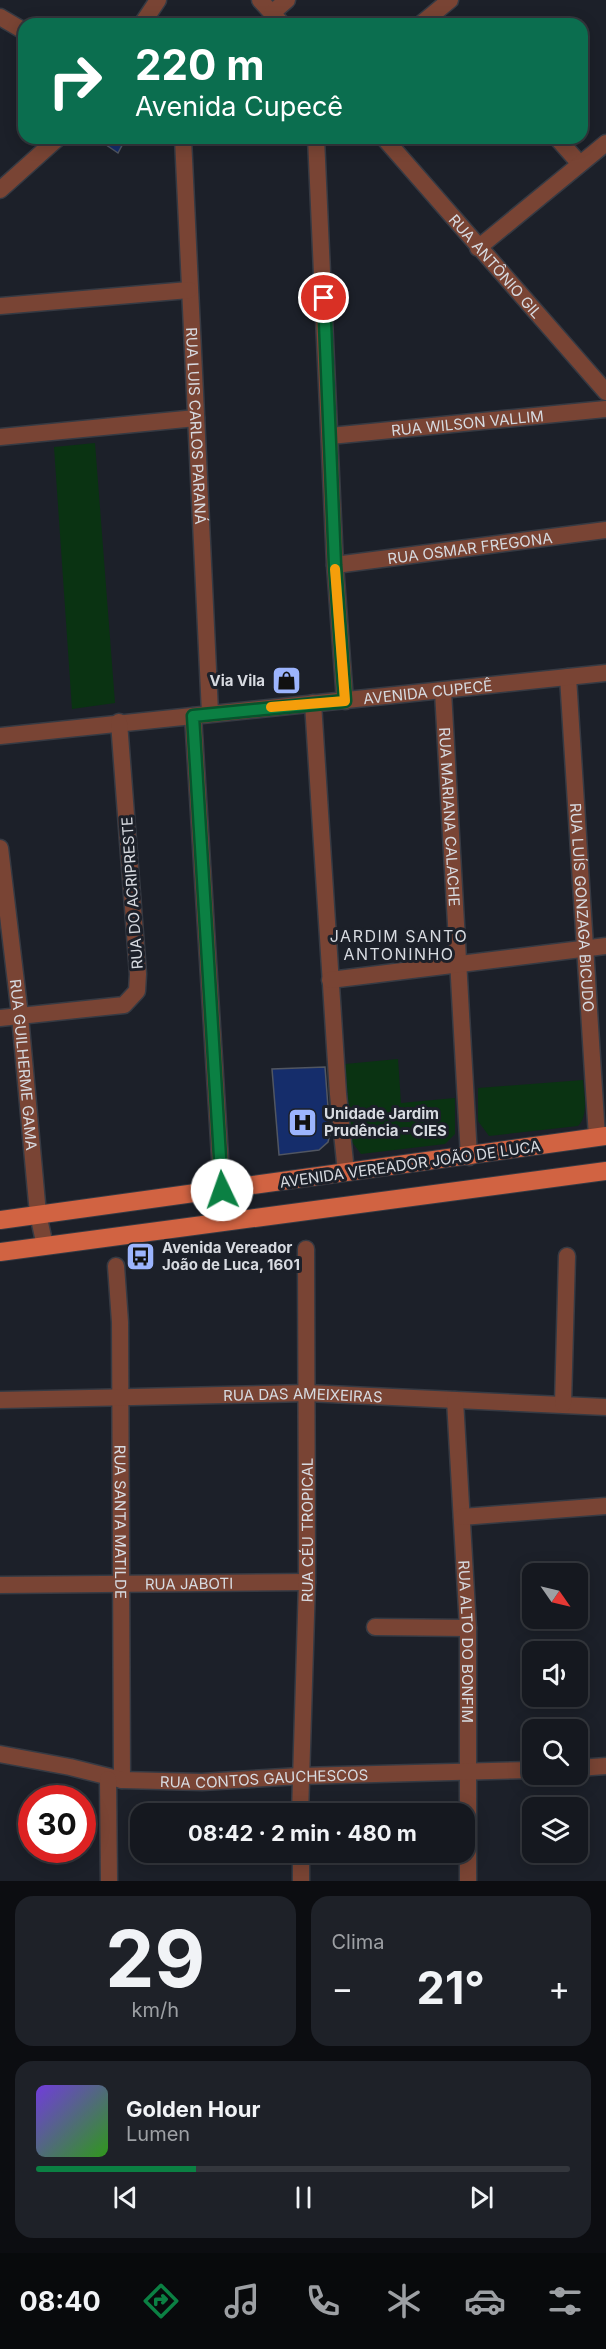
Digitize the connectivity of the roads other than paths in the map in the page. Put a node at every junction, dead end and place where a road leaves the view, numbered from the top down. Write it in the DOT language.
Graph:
graph roads {
  1 [pos="158,0"];
  2 [pos="260,0"];
  3 [pos="287,0"];
  4 [pos="450,0"];
  5 [pos="0,17"];
  6 [pos="146,18"];
  7 [pos="277,18"];
  8 [pos="428,18"];
  9 [pos="18,28"];
  10 [pos="606,143"];
  11 [pos="51,144"];
  12 [pos="183,144"];
  13 [pos="316,144"];
  14 [pos="389,144"];
  15 [pos="562,144"];
  16 [pos="580,164"];
  17 [pos="0,190"];
  18 [pos="478,248"];
  19 [pos="189,290"];
  20 [pos="0,306"];
  21 [pos="606,392"];
  22 [pos="606,409"];
  23 [pos="196,418"];
  24 [pos="330,436"];
  25 [pos="0,437"];
  26 [pos="606,530"];
  27 [pos="335,565"];
  28 [pos="606,673"];
  29 [pos="568,677"];
  30 [pos="444,691"];
  31 [pos="345,701"];
  32 [pos="313,704"];
  33 [pos="210,713"];
  34 [pos="193,716"];
  35 [pos="119,722"];
  36 [pos="0,736"];
  37 [pos="0,848"];
  38 [pos="3,884"];
  39 [pos="606,946"];
  40 [pos="584,947"];
  41 [pos="458,962"];
  42 [pos="330,980"];
  43 [pos="20,1016"];
  44 [pos="0,1018"];
  45 [pos="601,1137"];
  46 [pos="469,1157"];
  47 [pos="606,1171"];
  48 [pos="346,1172"];
  49 [pos="222,1190"];
  50 [pos="38,1214"];
  51 [pos="0,1220"];
  52 [pos="45,1246"];
  53 [pos="306,1249"];
  54 [pos="0,1252"];
  55 [pos="567,1256"];
  56 [pos="116,1266"];
  57 [pos="307,1393"];
  58 [pos="121,1398"];
  59 [pos="0,1400"];
  60 [pos="455,1400"];
  61 [pos="563,1404"];
  62 [pos="606,1407"];
  63 [pos="606,1506"];
  64 [pos="462,1517"];
  65 [pos="308,1582"];
  66 [pos="122,1584"];
  67 [pos="0,1585"];
  68 [pos="375,1627"];
  69 [pos="468,1628"];
  70 [pos="0,1754"];
  71 [pos="606,1766"];
  72 [pos="588,1767"];
  73 [pos="522,1771"];
  74 [pos="468,1774"];
  75 [pos="300,1776"];
  76 [pos="115,1780"];
  77 [pos="300,1803"];
  78 [pos="301,1863"];
  79 [pos="109,1881"];
  80 [pos="302,1881"];
  81 [pos="468,1881"];
  1 -- 6 [label="street"];
  2 -- 7 [label="street"];
  3 -- 7 [label="street"];
  4 -- 8 [label="street"];
  5 -- 9 [label="street"];
  10 -- 16 [label="street"];
  11 -- 17 [label="street"];
  12 -- 19 [label="street, RUA LUIS CARLOS PARANÁ"];
  13 -- 24 [label="street"];
  14 -- 18 [label="street, RUA ANTÔNIO GIL"];
  15 -- 16 [label="street"];
  16 -- 18 [label="street"];
  18 -- 21 [label="street, RUA ANTÔNIO GIL"];
  19 -- 20 [label="street"];
  19 -- 23 [label="street, RUA LUIS CARLOS PARANÁ"];
  22 -- 24 [label="street, RUA WILSON VALLIM"];
  23 -- 25 [label="street"];
  23 -- 33 [label="street, RUA LUIS CARLOS PARANÁ"];
  24 -- 27 [label="street"];
  26 -- 27 [label="street, RUA OSMAR FREGONA"];
  27 -- 31 [label="street"];
  28 -- 29 [label="street, AVENIDA CUPECÊ"];
  29 -- 30 [label="street, AVENIDA CUPECÊ"];
  29 -- 40 [label="street, RUA LUÍS GONZAGA BICUDO"];
  30 -- 31 [label="street, AVENIDA CUPECÊ"];
  30 -- 41 [label="street, RUA MARIANA CALACHE"];
  31 -- 32 [label="street, AVENIDA CUPECÊ"];
  32 -- 33 [label="street, AVENIDA CUPECÊ"];
  32 -- 42 [label="street"];
  33 -- 34 [label="street, AVENIDA CUPECÊ"];
  34 -- 35 [label="street, AVENIDA CUPECÊ"];
  34 -- 49 [label="street"];
  35 -- 36 [label="street, AVENIDA CUPECÊ"];
  35 -- 43 [label="street, RUA DO ACRIPRESTE"];
  37 -- 38 [label="street, RUA GUILHERME GAMA"];
  38 -- 43 [label="street, RUA GUILHERME GAMA"];
  39 -- 40 [label="street"];
  40 -- 41 [label="street"];
  40 -- 45 [label="street, RUA LUÍS GONZAGA BICUDO"];
  41 -- 42 [label="street"];
  41 -- 46 [label="street, RUA MARIANA CALACHE"];
  42 -- 48 [label="street"];
  43 -- 44 [label="street, RUA DO ACRIPRESTE"];
  43 -- 50 [label="street, RUA GUILHERME GAMA"];
  45 -- 46 [label="main road, AVENIDA VEREADOR JOÃO DE LUCA"];
  46 -- 48 [label="main road, AVENIDA VEREADOR JOÃO DE LUCA"];
  47 -- 52 [label="main road"];
  48 -- 49 [label="main road, AVENIDA VEREADOR JOÃO DE LUCA"];
  49 -- 50 [label="main road, AVENIDA VEREADOR JOÃO DE LUCA"];
  50 -- 51 [label="main road, AVENIDA VEREADOR JOÃO DE LUCA"];
  50 -- 52 [label="street, RUA GUILHERME GAMA"];
  52 -- 54 [label="main road"];
  53 -- 57 [label="street, RUA CÉU TROPICAL"];
  55 -- 61 [label="street"];
  56 -- 58 [label="street, RUA SANTA MATILDE"];
  57 -- 58 [label="street, RUA DAS AMEIXEIRAS"];
  57 -- 60 [label="street, RUA DAS AMEIXEIRAS"];
  57 -- 65 [label="street, RUA CÉU TROPICAL"];
  58 -- 59 [label="street, RUA DAS AMEIXEIRAS"];
  58 -- 66 [label="street, RUA SANTA MATILDE"];
  60 -- 61 [label="street, RUA DAS AMEIXEIRAS"];
  60 -- 64 [label="street, RUA ALTO DO BONFIM"];
  61 -- 62 [label="street, RUA DAS AMEIXEIRAS"];
  63 -- 64 [label="street"];
  64 -- 69 [label="street, RUA ALTO DO BONFIM"];
  65 -- 66 [label="street, RUA JABOTI"];
  65 -- 75 [label="street, RUA CÉU TROPICAL"];
  66 -- 67 [label="street, RUA JABOTI"];
  66 -- 76 [label="street, RUA SANTA MATILDE"];
  68 -- 69 [label="street"];
  69 -- 74 [label="street, RUA ALTO DO BONFIM"];
  70 -- 76 [label="street, RUA CONTOS GAUCHESCOS"];
  71 -- 72 [label="street"];
  73 -- 74 [label="street, RUA CONTOS GAUCHESCOS"];
  74 -- 75 [label="street, RUA CONTOS GAUCHESCOS"];
  74 -- 81 [label="street, RUA ALTO DO BONFIM"];
  75 -- 76 [label="street, RUA CONTOS GAUCHESCOS"];
  75 -- 77 [label="street, RUA CÉU TROPICAL"];
  76 -- 79 [label="street, RUA SANTA MATILDE"];
  78 -- 80 [label="street"];
}
